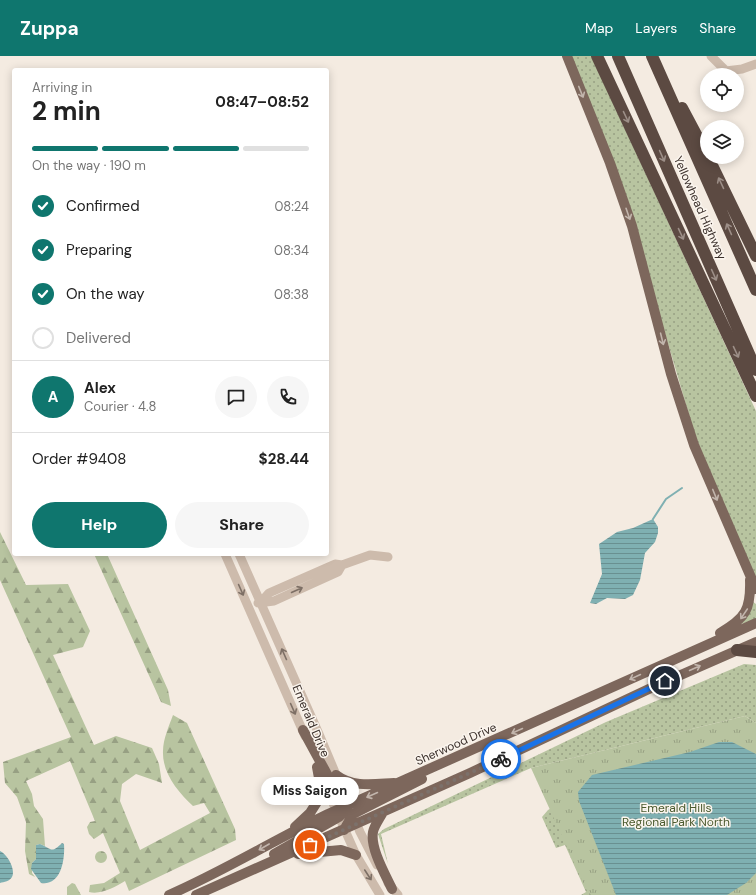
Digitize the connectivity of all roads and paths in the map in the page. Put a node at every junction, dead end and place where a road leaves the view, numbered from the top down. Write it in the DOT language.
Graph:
graph roads {
  1 [pos="567,56"];
  2 [pos="597,56"];
  3 [pos="618,56"];
  4 [pos="711,56"];
  5 [pos="652,57"];
  6 [pos="756,64"];
  7 [pos="700,141"];
  8 [pos="712,164"];
  9 [pos="756,256"];
  10 [pos="756,290"];
  11 [pos="756,370"];
  12 [pos="756,396"];
  13 [pos="226,556"];
  14 [pos="240,556"];
  15 [pos="388,557"];
  16 [pos="750,576"];
  17 [pos="756,589"];
  18 [pos="261,602"];
  19 [pos="248,607"];
  20 [pos="756,623"];
  21 [pos="756,642"];
  22 [pos="737,650"];
  23 [pos="756,652"];
  24 [pos="684,655"];
  25 [pos="303,730"];
  26 [pos="439,766"];
  27 [pos="317,767"];
  28 [pos="336,775"];
  29 [pos="400,782"];
  30 [pos="383,812"];
  31 [pos="347,813"];
  32 [pos="344,830"];
  33 [pos="288,833"];
  34 [pos="356,855"];
  35 [pos="284,856"];
  36 [pos="264,865"];
  37 [pos="395,892"];
  38 [pos="170,895"];
  39 [pos="196,895"];
  40 [pos="380,895"];
  1 -- 16 [label="main road, one-way"];
  2 -- 12 [label="highway, one-way"];
  3 -- 11 [label="highway, Yellowhead Highway, one-way"];
  4 -- 6 [label="street"];
  5 -- 7 [label="highway"];
  10 -- 5 [label="highway, Yellowhead Highway, one-way"];
  9 -- 8 [label="highway, one-way"];
  13 -- 19 [label="street, Emerald Drive, one-way"];
  14 -- 18 [label="street, Emerald Drive"];
  15 -- 18 [label="street"];
  16 -- 17 [label="main road"];
  16 -- 24 [label="main road, one-way"];
  18 -- 19 [label="street"];
  28 -- 18 [label="street, Emerald Drive, one-way"];
  19 -- 25 [label="street, Emerald Drive, one-way"];
  20 -- 24 [label="main road, Sherwood Drive"];
  21 -- 22 [label="main road, Sherwood Drive"];
  22 -- 23 [label="highway"];
  30 -- 22 [label="main road, Sherwood Drive, one-way"];
  24 -- 26 [label="main road, Sherwood Drive, one-way"];
  25 -- 27 [label="street, Emerald Drive"];
  25 -- 31 [label="main road"];
  26 -- 29 [label="main road, Sherwood Drive"];
  26 -- 31 [label="main road"];
  27 -- 31 [label="street, Emerald Drive"];
  27 -- 33 [label="main road"];
  28 -- 29 [label="main road"];
  28 -- 31 [label="street, Emerald Drive"];
  29 -- 31 [label="main road, Sherwood Drive, one-way"];
  30 -- 31 [label="main road, Sherwood Drive"];
  30 -- 37 [label="main road"];
  31 -- 32 [label="main road, Sherwood Drive"];
  31 -- 32 [label="street, Emerald Drive"];
  31 -- 33 [label="main road, Sherwood Drive"];
  31 -- 36 [label="main road"];
  31 -- 37 [label="street, Emerald Drive"];
  32 -- 34 [label="street, Emerald Drive"];
  32 -- 35 [label="main road, Sherwood Drive"];
  33 -- 38 [label="main road, Sherwood Drive, one-way"];
  34 -- 35 [label="main road"];
  34 -- 40 [label="street, Emerald Drive, one-way"];
  35 -- 36 [label="main road, Sherwood Drive"];
  36 -- 39 [label="main road, Sherwood Drive"];
}
